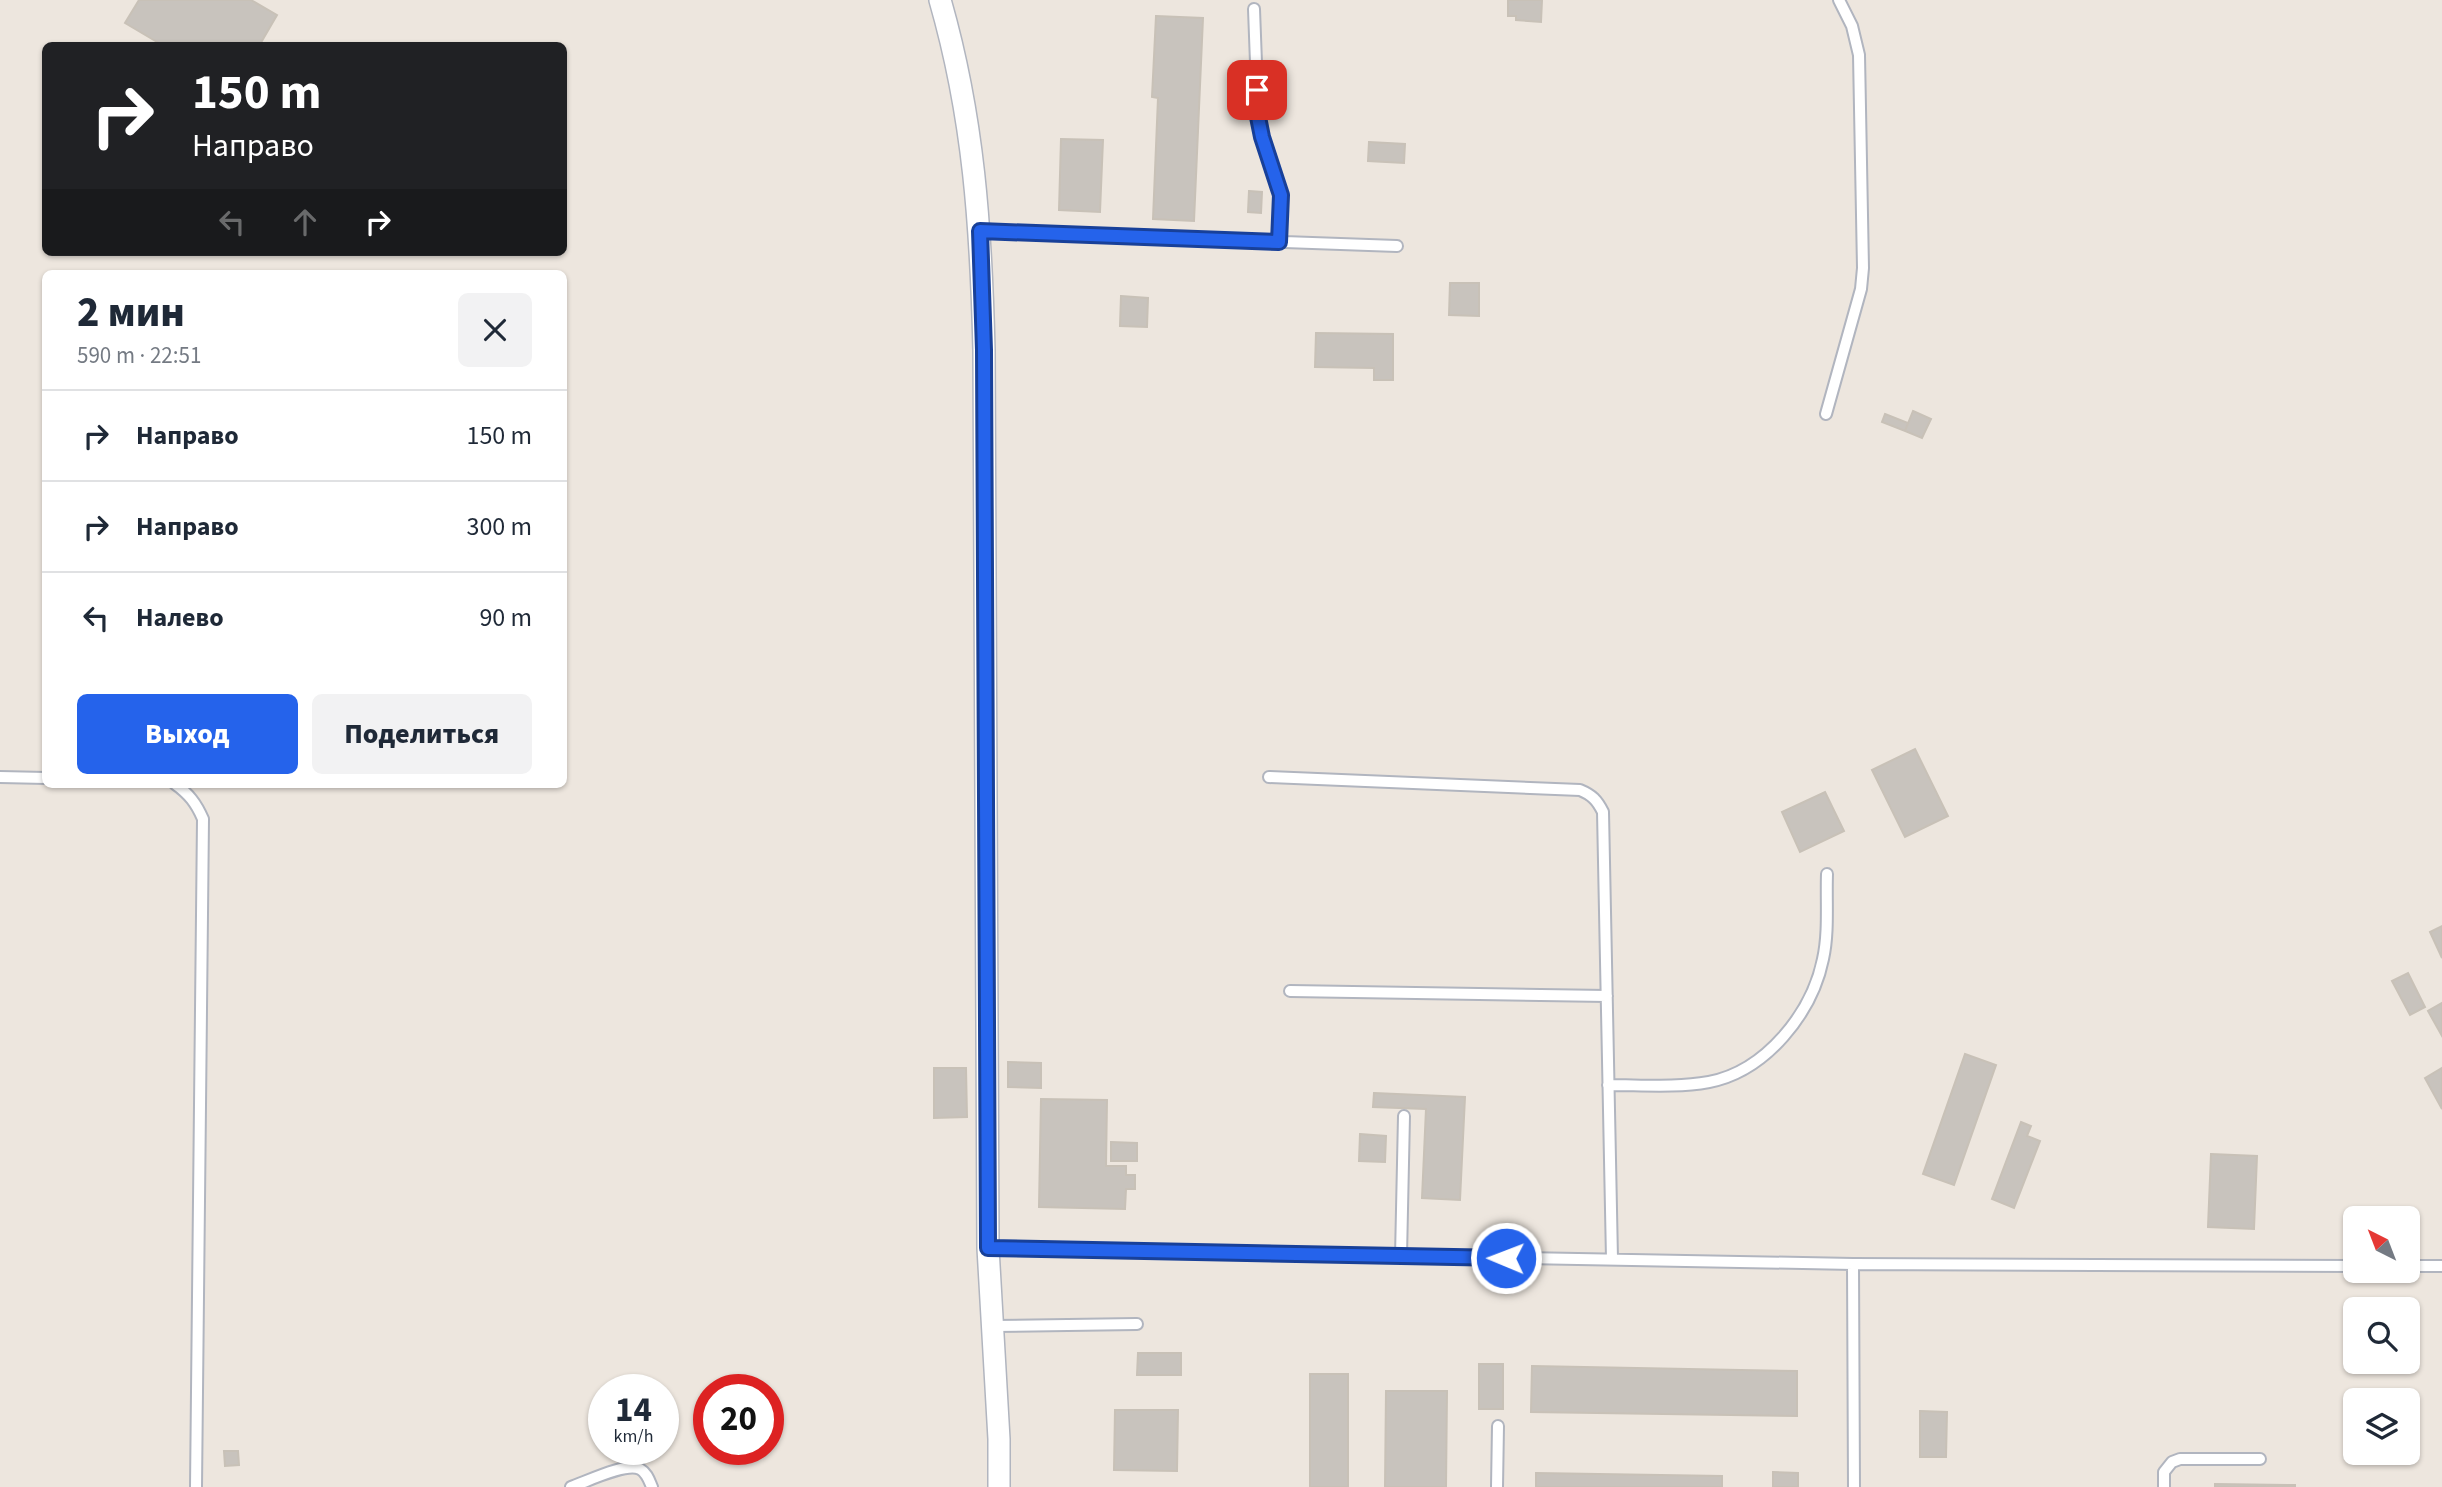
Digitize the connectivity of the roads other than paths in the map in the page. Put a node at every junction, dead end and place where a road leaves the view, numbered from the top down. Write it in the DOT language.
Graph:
graph roads {
  1 [pos="940,0"];
  2 [pos="1839,0"];
  3 [pos="1254,9"];
  4 [pos="980,231"];
  5 [pos="1279,242"];
  6 [pos="1397,246"];
  7 [pos="1826,414"];
  8 [pos="0,777"];
  9 [pos="1269,777"];
  10 [pos="42,778"];
  11 [pos="181,788"];
  12 [pos="1827,874"];
  13 [pos="1290,991"];
  14 [pos="1607,996"];
  15 [pos="1608,1085"];
  16 [pos="1404,1116"];
  17 [pos="988,1248"];
  18 [pos="1401,1256"];
  19 [pos="1612,1259"];
  20 [pos="1853,1264"];
  21 [pos="2343,1266"];
  22 [pos="2420,1266"];
  23 [pos="2442,1266"];
  24 [pos="1137,1324"];
  25 [pos="993,1326"];
  26 [pos="1498,1426"];
  27 [pos="2260,1459"];
  28 [pos="196,1487"];
  29 [pos="571,1487"];
  30 [pos="652,1487"];
  31 [pos="999,1487"];
  32 [pos="1497,1487"];
  33 [pos="1854,1487"];
  34 [pos="2164,1487"];
  1 -- 4 [label="street"];
  2 -- 7 [label="lane"];
  3 -- 5 [label="lane"];
  4 -- 5 [label="lane"];
  4 -- 17 [label="street"];
  5 -- 6 [label="lane"];
  8 -- 10 [label="lane"];
  9 -- 14 [label="lane"];
  11 -- 28 [label="lane"];
  12 -- 15 [label="lane"];
  13 -- 14 [label="lane"];
  14 -- 15 [label="lane"];
  15 -- 19 [label="lane"];
  16 -- 18 [label="lane"];
  17 -- 18 [label="lane"];
  17 -- 25 [label="street"];
  18 -- 19 [label="lane"];
  19 -- 20 [label="lane"];
  20 -- 21 [label="lane"];
  20 -- 33 [label="lane"];
  22 -- 23 [label="lane"];
  24 -- 25 [label="lane"];
  25 -- 31 [label="street"];
  26 -- 32 [label="lane"];
  27 -- 34 [label="lane"];
  29 -- 30 [label="lane"];
}
